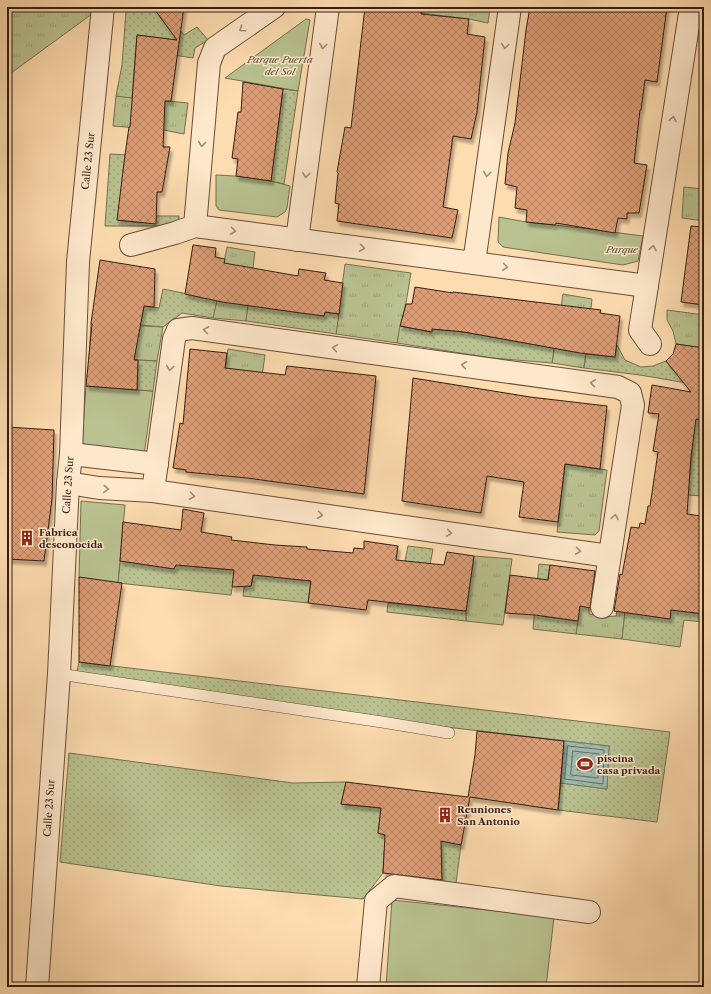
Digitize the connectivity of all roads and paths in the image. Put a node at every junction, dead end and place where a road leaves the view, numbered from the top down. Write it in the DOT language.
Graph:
graph roads {
  1 [pos="103,7"];
  2 [pos="274,7"];
  3 [pos="328,7"];
  4 [pos="510,7"];
  5 [pos="691,7"];
  6 [pos="195,226"];
  7 [pos="297,240"];
  8 [pos="132,245"];
  9 [pos="474,263"];
  10 [pos="647,286"];
  11 [pos="650,344"];
  12 [pos="71,454"];
  13 [pos="157,464"];
  14 [pos="68,483"];
  15 [pos="153,491"];
  16 [pos="610,556"];
  17 [pos="602,607"];
  18 [pos="59,674"];
  19 [pos="449,733"];
  20 [pos="589,912"];
  21 [pos="37,987"];
  22 [pos="368,987"];
  1 -- 12 [label="street, Calle 23 Sur"];
  2 -- 6 [label="street, one-way"];
  3 -- 7 [label="street, one-way"];
  4 -- 9 [label="street, one-way"];
  10 -- 5 [label="street, one-way"];
  6 -- 7 [label="street, one-way"];
  6 -- 8 [label="street"];
  7 -- 9 [label="street, one-way"];
  9 -- 10 [label="street, one-way"];
  10 -- 11 [label="street"];
  12 -- 13 [label="street"];
  12 -- 14 [label="street, Calle 23 Sur"];
  13 -- 15 [label="street"];
  16 -- 13 [label="street, one-way"];
  14 -- 15 [label="street, one-way"];
  14 -- 18 [label="street, Calle 23 Sur"];
  15 -- 16 [label="street, one-way"];
  16 -- 17 [label="street"];
  18 -- 19 [label="lane"];
  18 -- 21 [label="street, Calle 23 Sur"];
  20 -- 22 [label="street"];
}
